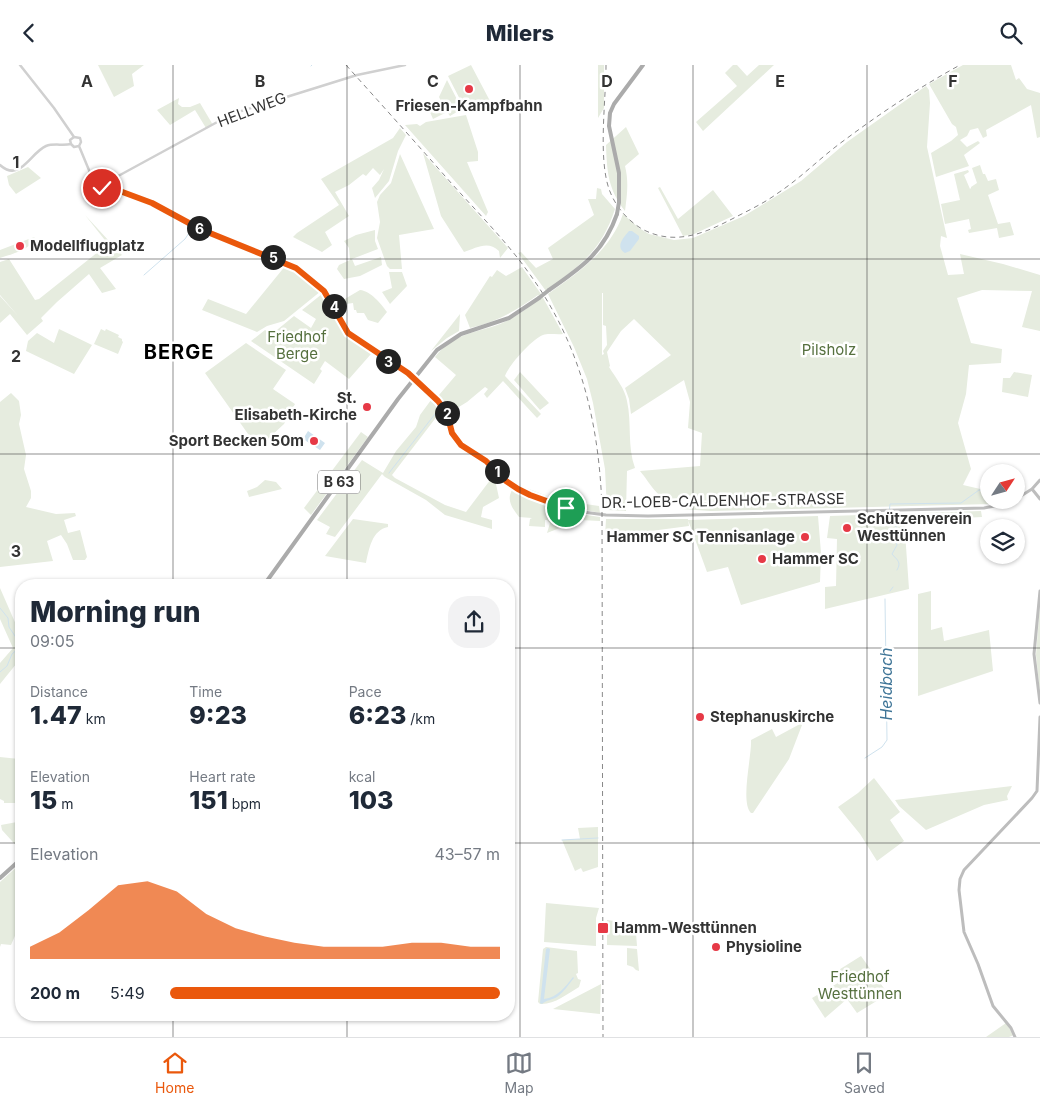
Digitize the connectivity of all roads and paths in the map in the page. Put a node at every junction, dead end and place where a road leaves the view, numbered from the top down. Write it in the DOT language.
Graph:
graph roads {
  1 [pos="20,65"];
  2 [pos="405,65"];
  3 [pos="643,65"];
  4 [pos="74,137"];
  5 [pos="71,144"];
  6 [pos="79,146"];
  7 [pos="0,165"];
  8 [pos="109,181"];
  9 [pos="100,184"];
  10 [pos="109,187"];
  11 [pos="413,380"];
  12 [pos="1040,480"];
  13 [pos="1032,489"];
  14 [pos="1025,494"];
  15 [pos="1040,499"];
  16 [pos="980,508"];
  17 [pos="268,579"];
  18 [pos="1040,591"];
  19 [pos="1040,703"];
  20 [pos="1040,717"];
  21 [pos="15,864"];
  22 [pos="0,878"];
  23 [pos="1015,1037"];
  1 -- 4 [label="street"];
  2 -- 8 [label="street, HELLWEG"];
  3 -- 11 [label="main road, B 63, bridge"];
  4 -- 5 [label="street"];
  4 -- 6 [label="street"];
  5 -- 6 [label="street"];
  5 -- 7 [label="street"];
  6 -- 9 [label="street"];
  8 -- 9 [label="street"];
  8 -- 10 [label="street"];
  9 -- 10 [label="street"];
  10 -- 11 [label="street"];
  11 -- 16 [label="main road, DR.-LOEB-CALDENHOF-STRASSE"];
  11 -- 17 [label="main road, B 63"];
  12 -- 13 [label="main road, DR.-LOEB-CALDENHOF-STRASSE"];
  13 -- 14 [label="main road, DR.-LOEB-CALDENHOF-STRASSE"];
  13 -- 15 [label="main road"];
  18 -- 19 [label="main road"];
  20 -- 23 [label="main road"];
  21 -- 22 [label="main road"];
}
